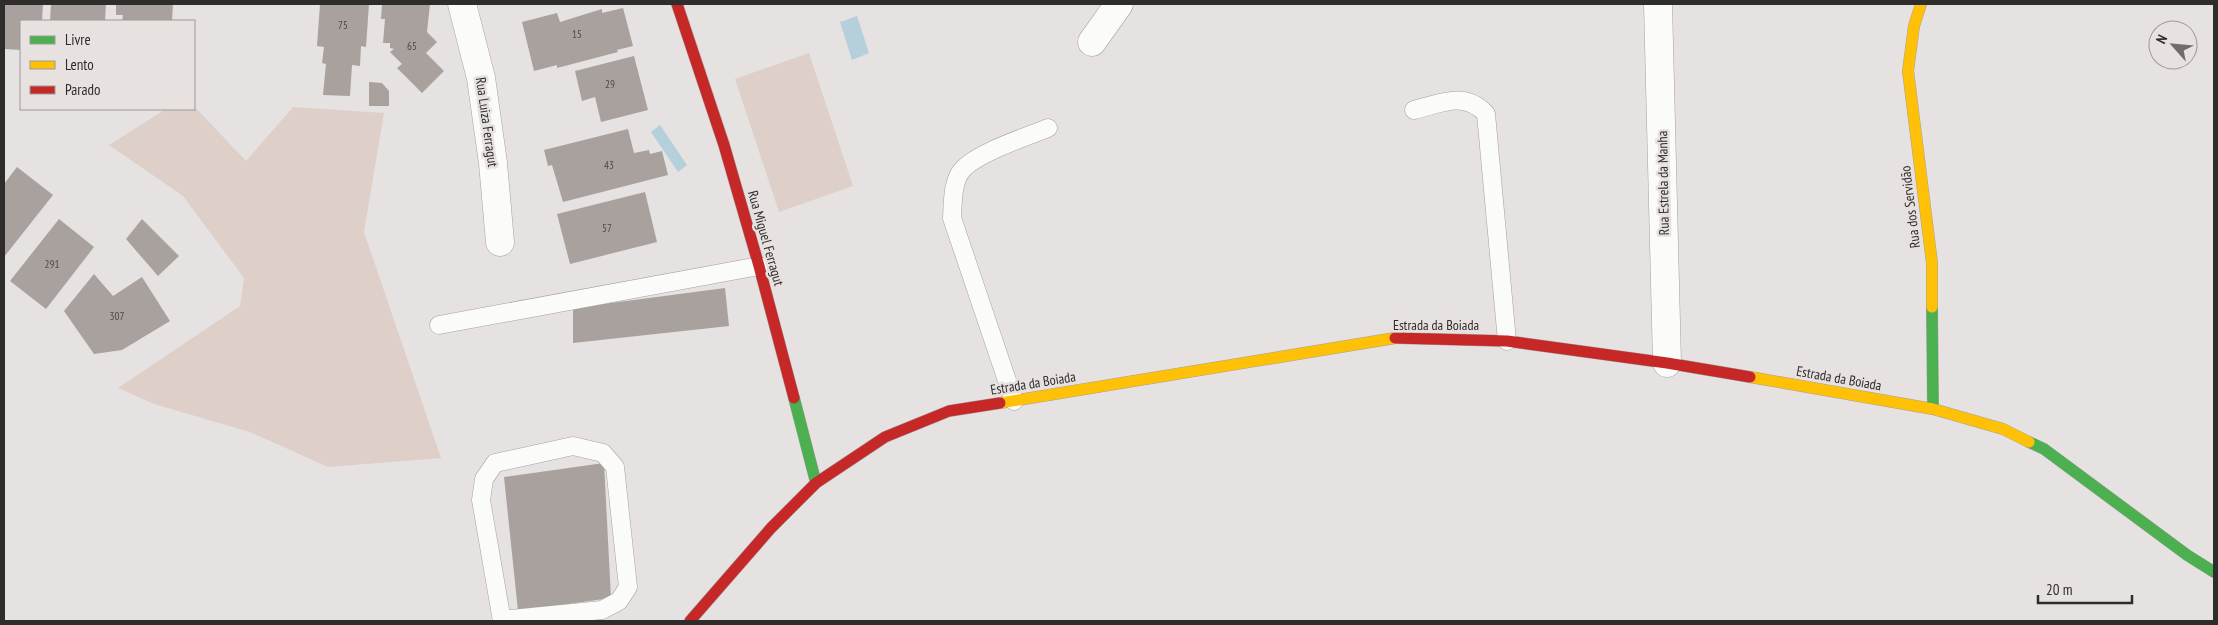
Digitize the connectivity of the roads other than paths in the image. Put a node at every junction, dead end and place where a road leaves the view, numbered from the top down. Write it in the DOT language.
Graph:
graph roads {
  1 [pos="462,4"];
  2 [pos="676,4"];
  3 [pos="1119,4"];
  4 [pos="1658,4"];
  5 [pos="1921,4"];
  6 [pos="1092,42"];
  7 [pos="1414,110"];
  8 [pos="1048,128"];
  9 [pos="500,242"];
  10 [pos="759,266"];
  11 [pos="439,325"];
  12 [pos="1507,341"];
  13 [pos="1667,363"];
  14 [pos="1014,401"];
  15 [pos="1933,409"];
  16 [pos="816,483"];
  17 [pos="2214,572"];
  18 [pos="502,620"];
  19 [pos="690,621"];
  1 -- 9 [label="street, Rua Luiza Ferragut"];
  2 -- 10 [label="main road, Rua Miguel Ferragut"];
  3 -- 6 [label="street"];
  4 -- 13 [label="street, Rua Estrela da Manha"];
  5 -- 15 [label="main road, Rua dos Servidão"];
  7 -- 12 [label="lane"];
  8 -- 14 [label="lane"];
  10 -- 11 [label="lane"];
  10 -- 16 [label="main road, Rua Miguel Ferragut"];
  12 -- 13 [label="main road, Estrada da Boiada"];
  12 -- 14 [label="main road, Estrada da Boiada"];
  13 -- 15 [label="main road, Estrada da Boiada"];
  14 -- 16 [label="main road, Estrada da Boiada"];
  15 -- 17 [label="main road, Estrada da Boiada"];
  16 -- 19 [label="main road, Estrada da Boiada"];
  18 -- 18 [label="lane"];
}
